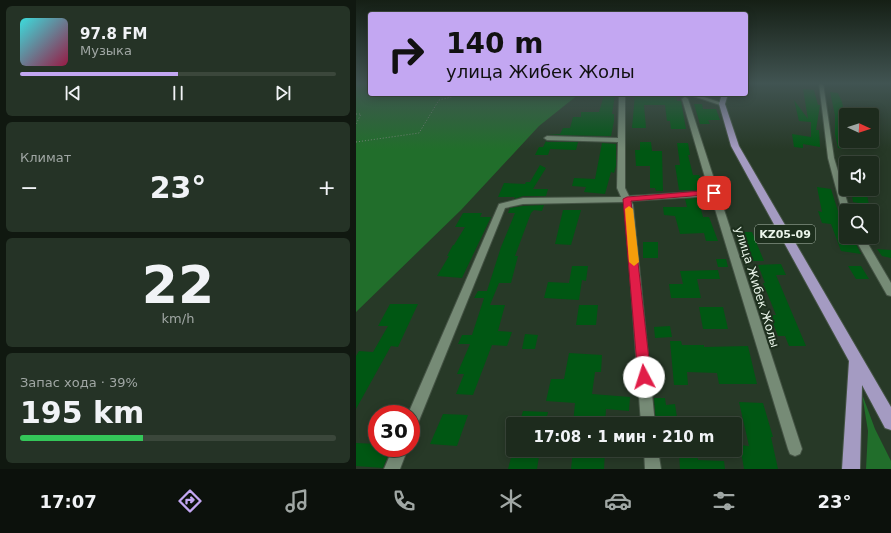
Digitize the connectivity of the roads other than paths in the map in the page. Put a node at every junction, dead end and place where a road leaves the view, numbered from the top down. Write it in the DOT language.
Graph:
graph roads {
  1 [pos="622,105"];
  2 [pos="689,105"];
  3 [pos="725,105"];
  4 [pos="824,105"];
  5 [pos="547,138"];
  6 [pos="621,140"];
  7 [pos="714,193"];
  8 [pos="627,199"];
  9 [pos="844,204"];
  10 [pos="863,244"];
  11 [pos="891,292"];
  12 [pos="856,360"];
  13 [pos="419,405"];
  14 [pos="647,417"];
  15 [pos="891,422"];
  16 [pos="794,450"];
  17 [pos="397,457"];
  18 [pos="651,457"];
  19 [pos="392,469"];
  20 [pos="652,469"];
  21 [pos="851,469"];
  1 -- 6 [label="street"];
  2 -- 7 [label="street, улица Жибек Жолы"];
  3 -- 12 [label="main road, KZ05-09"];
  4 -- 9 [label="street"];
  5 -- 6 [label="street"];
  6 -- 8 [label="street"];
  7 -- 8 [label="street"];
  7 -- 16 [label="street, улица Жибек Жолы"];
  8 -- 13 [label="street"];
  8 -- 14 [label="street"];
  10 -- 11 [label="street"];
  12 -- 15 [label="main road"];
  12 -- 21 [label="main road"];
  17 -- 19 [label="street"];
  18 -- 20 [label="street"];
}
